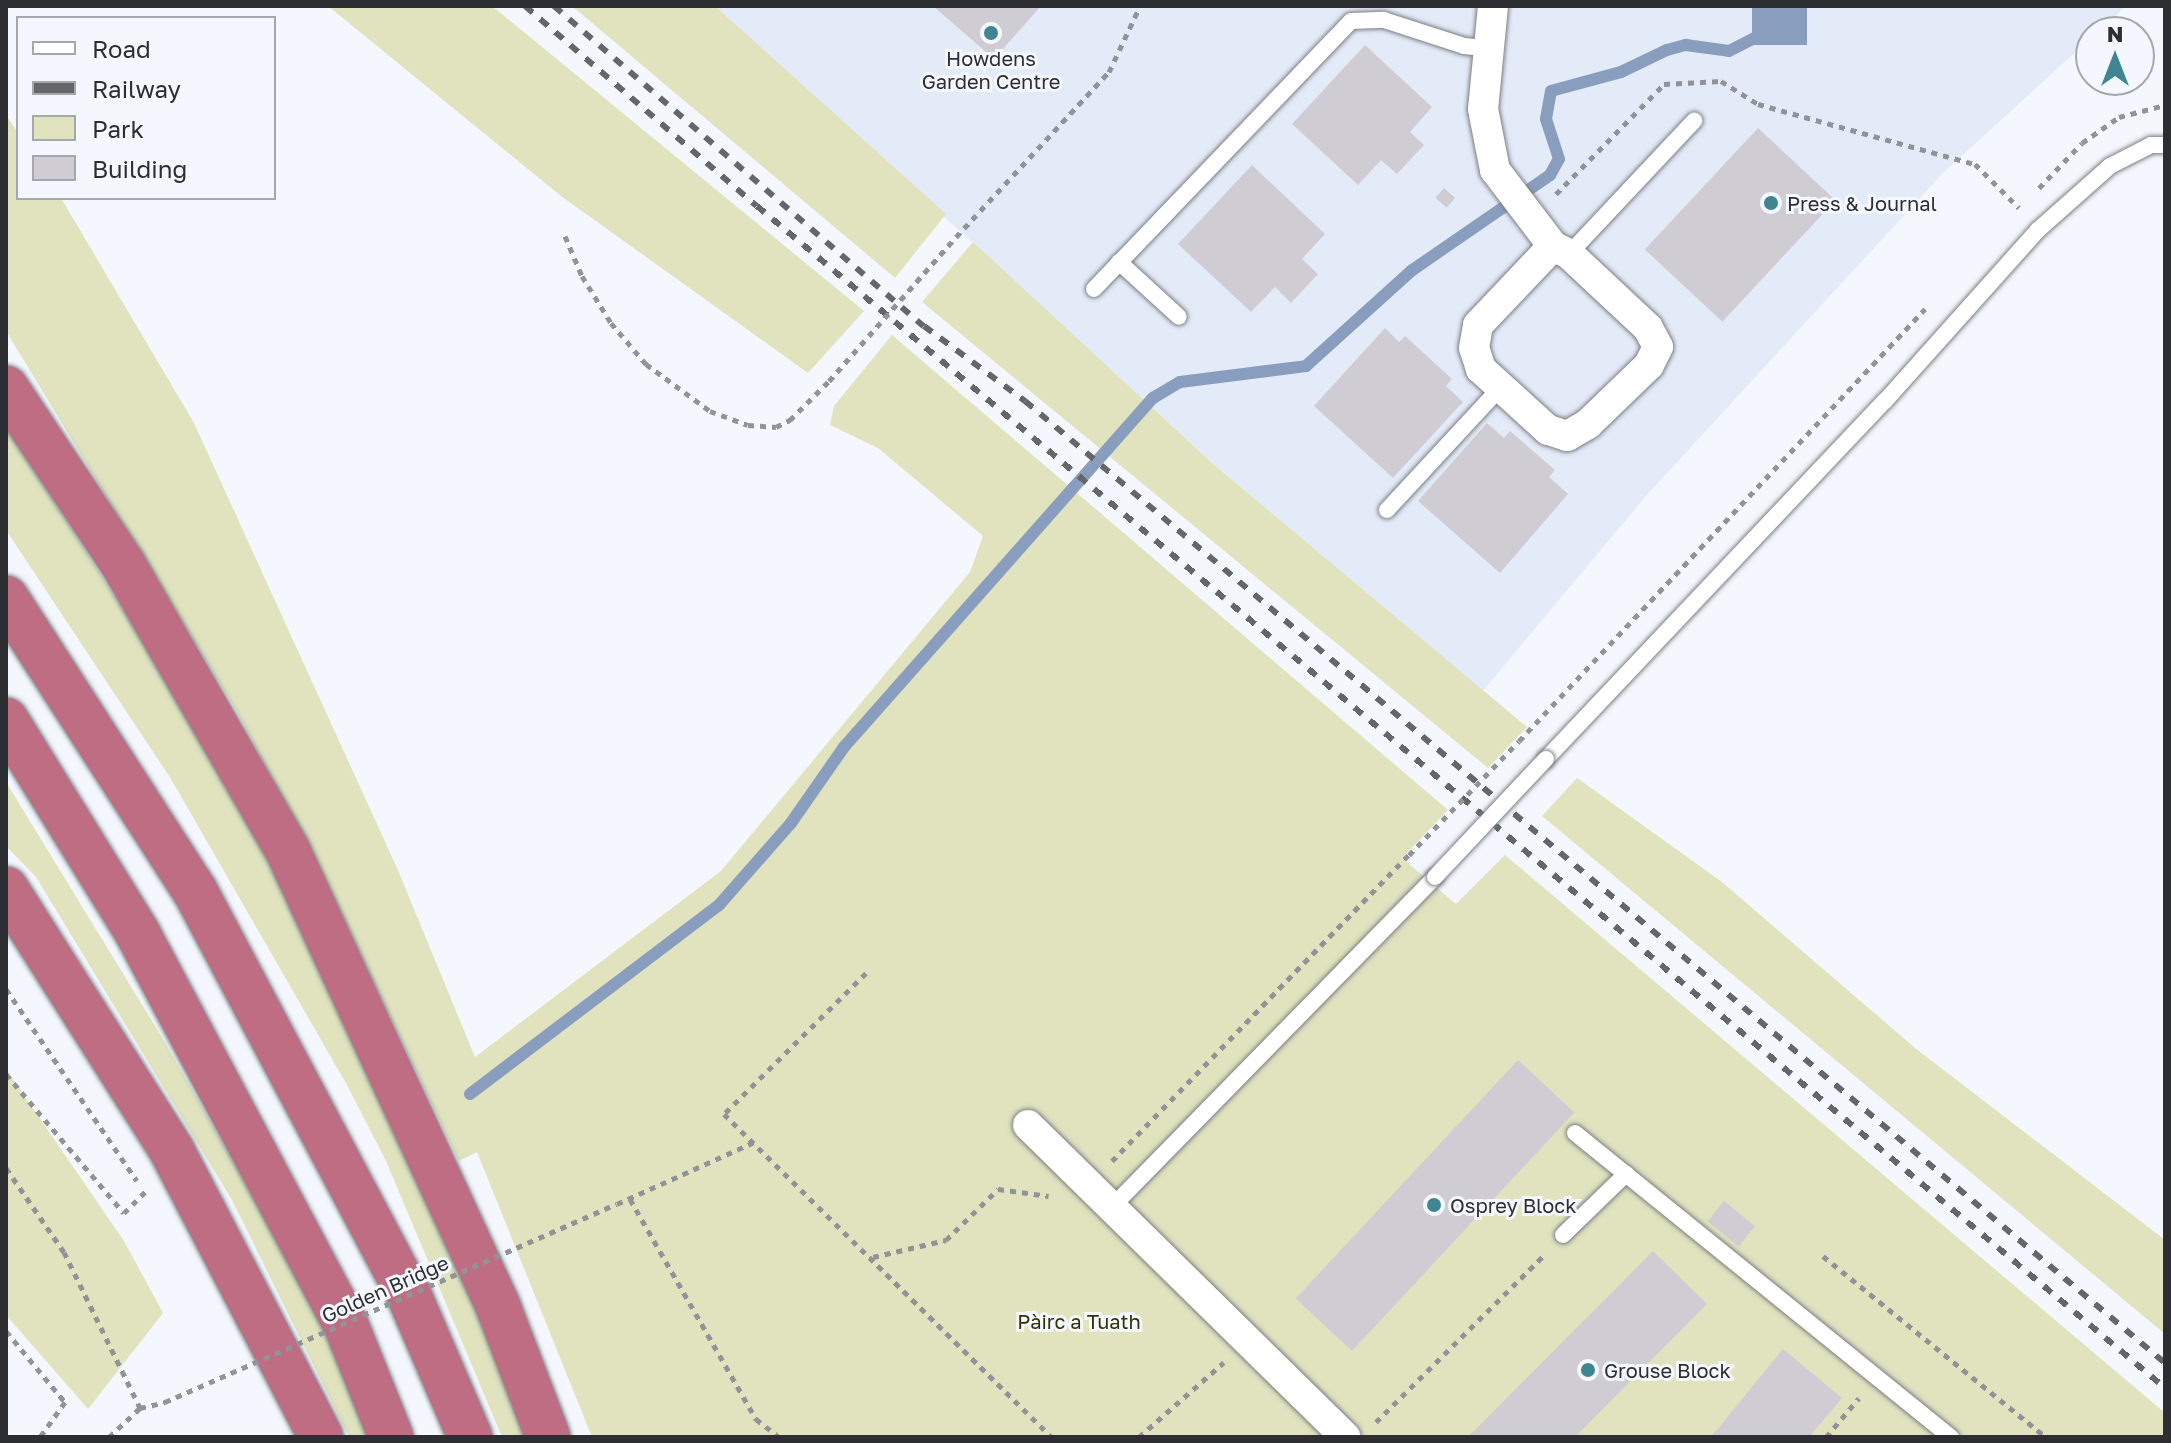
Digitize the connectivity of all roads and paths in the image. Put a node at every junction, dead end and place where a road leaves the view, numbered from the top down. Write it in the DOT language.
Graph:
graph roads {
  1 [pos="1140,6"];
  2 [pos="1493,6"];
  3 [pos="1491,49"];
  4 [pos="2165,105"];
  5 [pos="1694,121"];
  6 [pos="2165,145"];
  7 [pos="2019,208"];
  8 [pos="1528,217"];
  9 [pos="2008,220"];
  10 [pos="565,236"];
  11 [pos="1561,250"];
  12 [pos="1119,262"];
  13 [pos="1094,289"];
  14 [pos="1932,302"];
  15 [pos="1179,317"];
  16 [pos="1501,387"];
  17 [pos="6,388"];
  18 [pos="1387,510"];
  19 [pos="6,598"];
  20 [pos="6,720"];
  21 [pos="6,889"];
  22 [pos="866,973"];
  23 [pos="6,989"];
  24 [pos="6,1074"];
  25 [pos="1028,1125"];
  26 [pos="1575,1133"];
  27 [pos="754,1142"];
  28 [pos="6,1168"];
  29 [pos="1626,1174"];
  30 [pos="1091,1183"];
  31 [pos="630,1199"];
  32 [pos="1113,1206"];
  33 [pos="1563,1235"];
  34 [pos="1823,1256"];
  35 [pos="873,1257"];
  36 [pos="6,1331"];
  37 [pos="1249,1340"];
  38 [pos="1876,1377"];
  39 [pos="140,1408"];
  40 [pos="1359,1432"];
  41 [pos="1829,1436"];
  42 [pos="40,1437"];
  43 [pos="109,1437"];
  44 [pos="321,1437"];
  45 [pos="391,1437"];
  46 [pos="470,1437"];
  47 [pos="548,1437"];
  48 [pos="779,1437"];
  49 [pos="1051,1437"];
  50 [pos="1139,1437"];
  51 [pos="1951,1437"];
  52 [pos="2046,1437"];
  1 -- 10 [label="path, bridge"];
  2 -- 3 [label="street"];
  3 -- 8 [label="street"];
  3 -- 12 [label="lane"];
  4 -- 7 [label="path"];
  5 -- 11 [label="lane"];
  6 -- 32 [label="lane, bridge"];
  7 -- 8 [label="path"];
  7 -- 9 [label="path"];
  8 -- 11 [label="street"];
  11 -- 16 [label="street"];
  11 -- 16 [label="street"];
  12 -- 13 [label="lane"];
  12 -- 15 [label="lane"];
  14 -- 30 [label="path, bridge"];
  16 -- 18 [label="lane"];
  17 -- 47 [label="highway"];
  19 -- 46 [label="highway"];
  20 -- 45 [label="highway"];
  21 -- 44 [label="highway"];
  22 -- 27 [label="path"];
  23 -- 24 [label="path"];
  25 -- 30 [label="street"];
  26 -- 29 [label="lane"];
  27 -- 31 [label="path, Golden Bridge"];
  27 -- 35 [label="path"];
  28 -- 39 [label="path"];
  29 -- 33 [label="lane"];
  29 -- 38 [label="lane"];
  30 -- 32 [label="street"];
  30 -- 35 [label="path"];
  31 -- 39 [label="path, Golden Bridge, bridge"];
  31 -- 48 [label="path"];
  32 -- 37 [label="street"];
  33 -- 40 [label="path"];
  34 -- 52 [label="path"];
  35 -- 49 [label="path"];
  36 -- 42 [label="path"];
  37 -- 40 [label="street"];
  37 -- 50 [label="path"];
  38 -- 41 [label="path"];
  38 -- 51 [label="lane"];
  39 -- 43 [label="path"];
}
